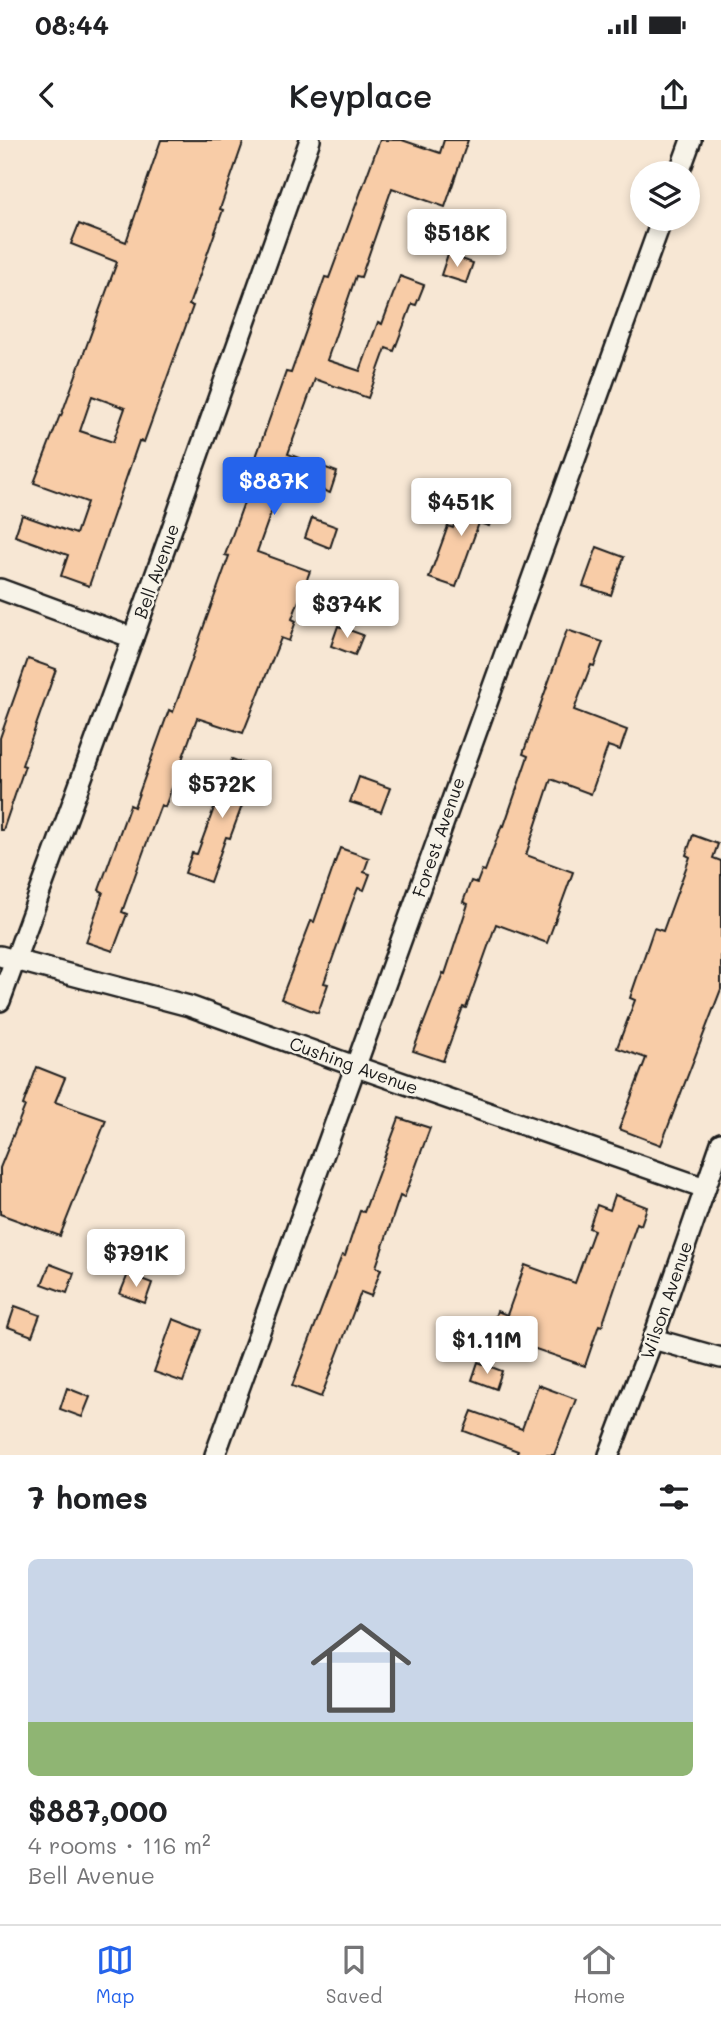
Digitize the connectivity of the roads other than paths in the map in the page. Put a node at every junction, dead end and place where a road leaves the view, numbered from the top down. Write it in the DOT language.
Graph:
graph roads {
  1 [pos="310,140"];
  2 [pos="691,140"];
  3 [pos="683,161"];
  4 [pos="658,231"];
  5 [pos="0,589"];
  6 [pos="132,638"];
  7 [pos="8,958"];
  8 [pos="0,1001"];
  9 [pos="357,1067"];
  10 [pos="721,1143"];
  11 [pos="705,1188"];
  12 [pos="653,1339"];
  13 [pos="721,1359"];
  14 [pos="215,1455"];
  15 [pos="609,1455"];
  1 -- 6 [label="street, Bell Avenue"];
  2 -- 3 [label="street"];
  4 -- 9 [label="street, Forest Avenue"];
  5 -- 6 [label="street"];
  6 -- 7 [label="street, Bell Avenue"];
  7 -- 8 [label="street, Bell Avenue"];
  7 -- 9 [label="street, Cushing Avenue"];
  9 -- 11 [label="street, Cushing Avenue"];
  9 -- 14 [label="street, Forest Avenue"];
  10 -- 11 [label="street, Wilson Avenue"];
  11 -- 12 [label="street, Wilson Avenue"];
  12 -- 13 [label="street"];
  12 -- 15 [label="street, Wilson Avenue"];
}
